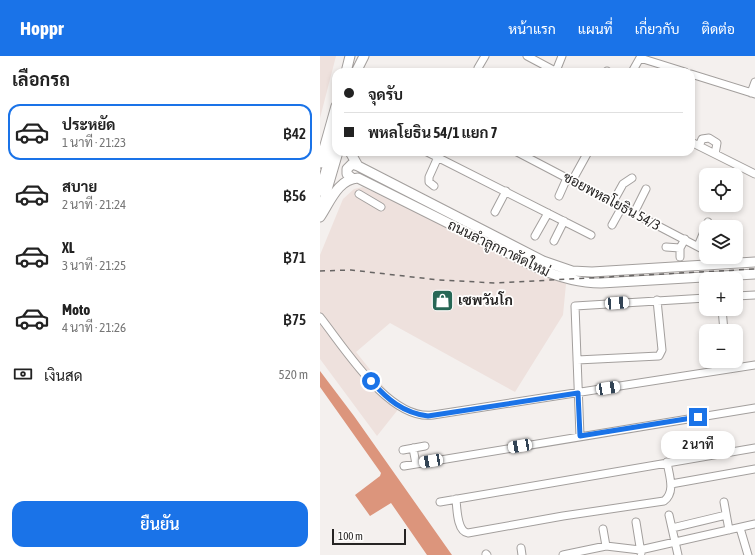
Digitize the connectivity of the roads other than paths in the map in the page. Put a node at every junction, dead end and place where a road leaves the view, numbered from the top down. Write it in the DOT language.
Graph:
graph roads {
  1 [pos="350,56"];
  2 [pos="365,56"];
  3 [pos="485,56"];
  4 [pos="527,56"];
  5 [pos="562,56"];
  6 [pos="640,57"];
  7 [pos="347,68"];
  8 [pos="358,68"];
  9 [pos="362,68"];
  10 [pos="478,68"];
  11 [pos="550,68"];
  12 [pos="558,68"];
  13 [pos="634,68"];
  14 [pos="673,68"];
  15 [pos="695,75"];
  16 [pos="755,82"];
  17 [pos="753,94"];
  18 [pos="332,120"];
  19 [pos="695,144"];
  20 [pos="698,146"];
  21 [pos="332,150"];
  22 [pos="715,154"];
  23 [pos="337,156"];
  24 [pos="352,156"];
  25 [pos="525,156"];
  26 [pos="585,156"];
  27 [pos="438,157"];
  28 [pos="320,162"];
  29 [pos="358,166"];
  30 [pos="755,174"];
  31 [pos="352,178"];
  32 [pos="632,178"];
  33 [pos="570,179"];
  34 [pos="434,186"];
  35 [pos="646,189"];
  36 [pos="320,191"];
  37 [pos="506,191"];
  38 [pos="359,194"];
  39 [pos="559,196"];
  40 [pos="613,202"];
  41 [pos="622,206"];
  42 [pos="381,207"];
  43 [pos="495,212"];
  44 [pos="548,213"];
  45 [pos="634,213"];
  46 [pos="320,216"];
  47 [pos="564,221"];
  48 [pos="612,225"];
  49 [pos="591,235"];
  50 [pos="535,236"];
  51 [pos="685,239"];
  52 [pos="554,240"];
  53 [pos="698,246"];
  54 [pos="666,247"];
  55 [pos="680,248"];
  56 [pos="680,257"];
  57 [pos="743,260"];
  58 [pos="755,261"];
  59 [pos="755,274"];
  60 [pos="755,295"];
  61 [pos="743,296"];
  62 [pos="699,298"];
  63 [pos="657,300"];
  64 [pos="320,317"];
  65 [pos="577,360"];
  66 [pos="755,365"];
  67 [pos="727,369"];
  68 [pos="578,393"];
  69 [pos="755,408"];
  70 [pos="580,436"];
  71 [pos="425,446"];
  72 [pos="413,448"];
  73 [pos="755,448"];
  74 [pos="403,450"];
  75 [pos="667,462"];
  76 [pos="416,464"];
  77 [pos="404,466"];
  78 [pos="755,469"];
  79 [pos="671,484"];
  80 [pos="456,499"];
  81 [pos="440,502"];
  82 [pos="724,502"];
  83 [pos="669,515"];
  84 [pos="726,515"];
  85 [pos="636,522"];
  86 [pos="755,524"];
  87 [pos="672,528"];
  88 [pos="740,528"];
  89 [pos="603,529"];
  90 [pos="729,530"];
  91 [pos="675,542"];
  92 [pos="606,546"];
  93 [pos="641,553"];
  94 [pos="563,555"];
  95 [pos="678,555"];
  96 [pos="748,555"];
  1 -- 7 [label="main road"];
  2 -- 8 [label="main road"];
  2 -- 9 [label="main road"];
  3 -- 10 [label="street"];
  4 -- 11 [label="street"];
  5 -- 12 [label="street"];
  6 -- 13 [label="street"];
  6 -- 14 [label="street"];
  15 -- 17 [label="street"];
  16 -- 17 [label="street"];
  18 -- 28 [label="main road"];
  19 -- 20 [label="street"];
  20 -- 22 [label="street"];
  20 -- 22 [label="street"];
  21 -- 36 [label="main road"];
  22 -- 30 [label="street"];
  23 -- 46 [label="main road"];
  24 -- 29 [label="main road"];
  25 -- 33 [label="street, ซอยพหลโยธิน 54/3"];
  26 -- 33 [label="street"];
  27 -- 34 [label="street"];
  27 -- 37 [label="street"];
  29 -- 31 [label="main road"];
  29 -- 58 [label="main road, ถนนลำลูกกาตัดใหม่"];
  31 -- 46 [label="main road"];
  31 -- 59 [label="main road, ถนนลำลูกกาตัดใหม่"];
  32 -- 40 [label="street"];
  33 -- 39 [label="street"];
  33 -- 40 [label="street, ซอยพหลโยธิน 54/3"];
  35 -- 45 [label="street"];
  37 -- 43 [label="street"];
  37 -- 44 [label="street"];
  38 -- 42 [label="street"];
  40 -- 41 [label="street, ซอยพหลโยธิน 54/3"];
  41 -- 45 [label="street, ซอยพหลโยธิน 54/3"];
  41 -- 48 [label="street"];
  44 -- 47 [label="street"];
  44 -- 50 [label="street"];
  45 -- 51 [label="street, ซอยพหลโยธิน 54/3"];
  47 -- 49 [label="street"];
  47 -- 52 [label="street"];
  51 -- 53 [label="street, ซอยพหลโยธิน 54/3"];
  51 -- 55 [label="street"];
  54 -- 55 [label="street"];
  55 -- 56 [label="street"];
  57 -- 58 [label="street"];
  60 -- 61 [label="street"];
  62 -- 63 [label="street"];
  63 -- 65 [label="street"];
  63 -- 65 [label="street"];
  64 -- 68 [label="street"];
  65 -- 68 [label="street"];
  66 -- 67 [label="street"];
  67 -- 68 [label="street"];
  68 -- 70 [label="street"];
  69 -- 70 [label="street"];
  70 -- 76 [label="street"];
  71 -- 72 [label="street"];
  72 -- 74 [label="street"];
  72 -- 76 [label="street"];
  73 -- 75 [label="street"];
  75 -- 79 [label="street"];
  75 -- 80 [label="street"];
  76 -- 77 [label="street"];
  78 -- 79 [label="street"];
  79 -- 80 [label="street"];
  80 -- 81 [label="street"];
  82 -- 84 [label="street"];
  83 -- 87 [label="street"];
  84 -- 87 [label="street"];
  84 -- 90 [label="street"];
  85 -- 93 [label="street"];
  86 -- 88 [label="street"];
  87 -- 91 [label="street"];
  88 -- 90 [label="street"];
  88 -- 96 [label="street"];
  89 -- 92 [label="street"];
  90 -- 91 [label="street"];
  91 -- 93 [label="street"];
  91 -- 95 [label="street"];
  92 -- 93 [label="street"];
  92 -- 94 [label="street"];
}
